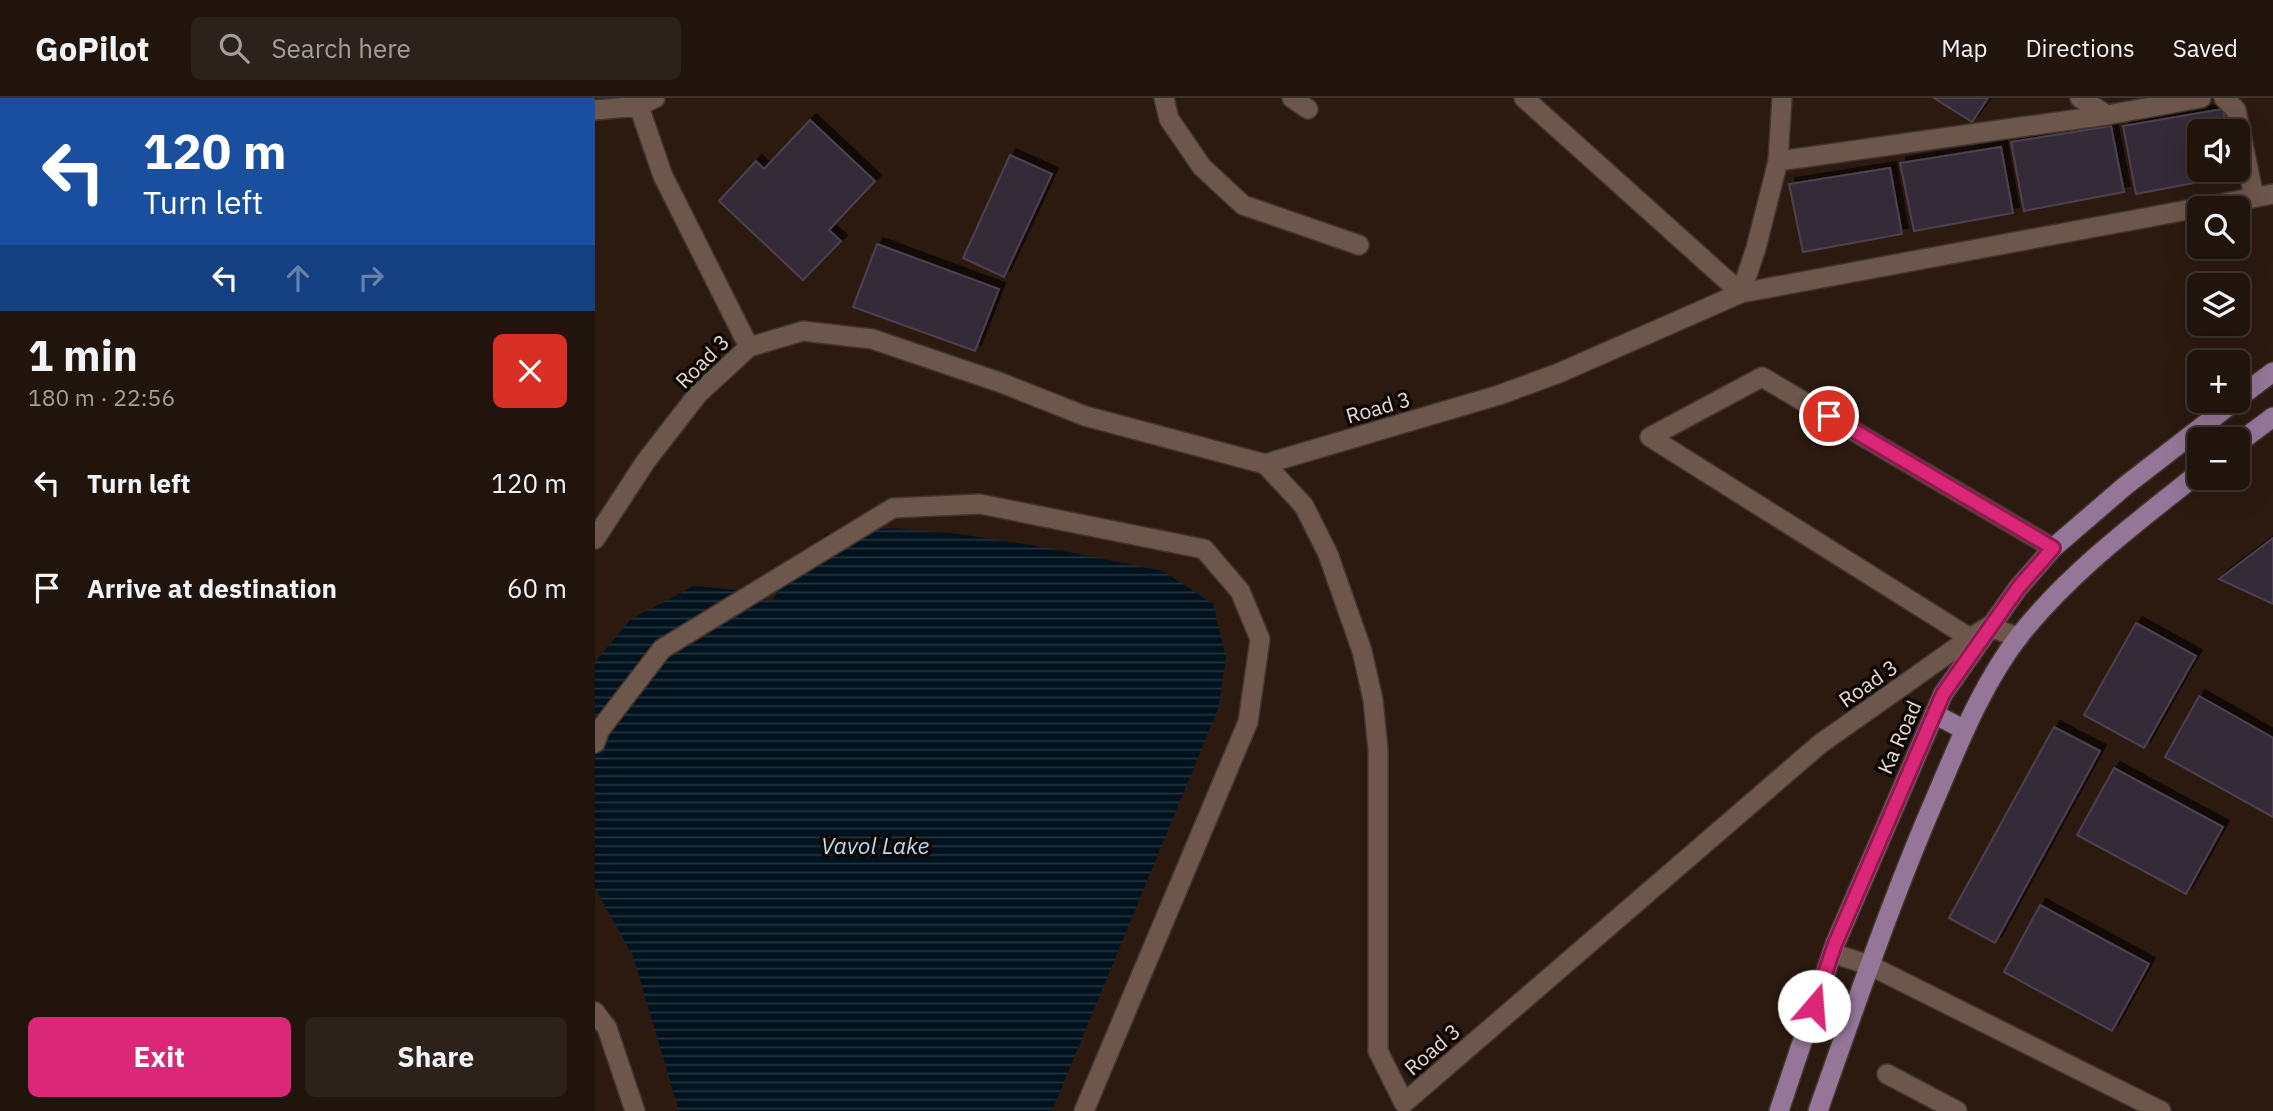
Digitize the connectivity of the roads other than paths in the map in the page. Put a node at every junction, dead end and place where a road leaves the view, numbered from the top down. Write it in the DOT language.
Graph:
graph roads {
  1 [pos="1164,98"];
  2 [pos="1524,98"];
  3 [pos="1782,98"];
  4 [pos="2080,98"];
  5 [pos="2201,98"];
  6 [pos="2224,98"];
  7 [pos="643,101"];
  8 [pos="595,110"];
  9 [pos="2107,115"];
  10 [pos="1778,161"];
  11 [pos="2263,196"];
  12 [pos="1359,246"];
  13 [pos="1741,293"];
  14 [pos="749,347"];
  15 [pos="2273,372"];
  16 [pos="2250,390"];
  17 [pos="2220,413"];
  18 [pos="2273,417"];
  19 [pos="2250,434"];
  20 [pos="1265,464"];
  21 [pos="2187,482"];
  22 [pos="595,539"];
  23 [pos="2053,548"];
  24 [pos="1988,627"];
  25 [pos="2019,637"];
  26 [pos="1970,638"];
  27 [pos="1934,714"];
  28 [pos="1965,730"];
  29 [pos="595,743"];
  30 [pos="1832,953"];
  31 [pos="1869,965"];
  32 [pos="595,1012"];
  33 [pos="1887,1074"];
  34 [pos="1406,1107"];
  35 [pos="635,1111"];
  36 [pos="1084,1111"];
  37 [pos="1779,1111"];
  38 [pos="1818,1111"];
  39 [pos="1957,1111"];
  40 [pos="2161,1111"];
  1 -- 12 [label="street"];
  2 -- 13 [label="street"];
  3 -- 10 [label="street"];
  4 -- 9 [label="street"];
  5 -- 9 [label="street"];
  6 -- 11 [label="street"];
  7 -- 8 [label="street"];
  7 -- 14 [label="street"];
  9 -- 10 [label="street"];
  10 -- 13 [label="street"];
  11 -- 13 [label="street, Road 3"];
  13 -- 20 [label="street, Road 3"];
  14 -- 20 [label="street, Road 3"];
  14 -- 22 [label="street, Road 3"];
  15 -- 16 [label="main road, Ka Road"];
  17 -- 23 [label="main road, Ka Road"];
  18 -- 19 [label="main road"];
  20 -- 34 [label="street, Road 3"];
  21 -- 25 [label="main road"];
  23 -- 24 [label="main road, Ka Road"];
  23 -- 26 [label="street"];
  24 -- 25 [label="street"];
  24 -- 26 [label="street, Road 3"];
  24 -- 27 [label="main road, Ka Road"];
  25 -- 28 [label="main road"];
  26 -- 34 [label="street, Road 3"];
  27 -- 28 [label="main road"];
  27 -- 30 [label="main road, Ka Road"];
  28 -- 31 [label="main road"];
  29 -- 36 [label="street"];
  30 -- 31 [label="street"];
  30 -- 37 [label="main road, Ka Road"];
  31 -- 38 [label="main road"];
  31 -- 40 [label="street"];
  32 -- 35 [label="street"];
  33 -- 39 [label="street"];
}
